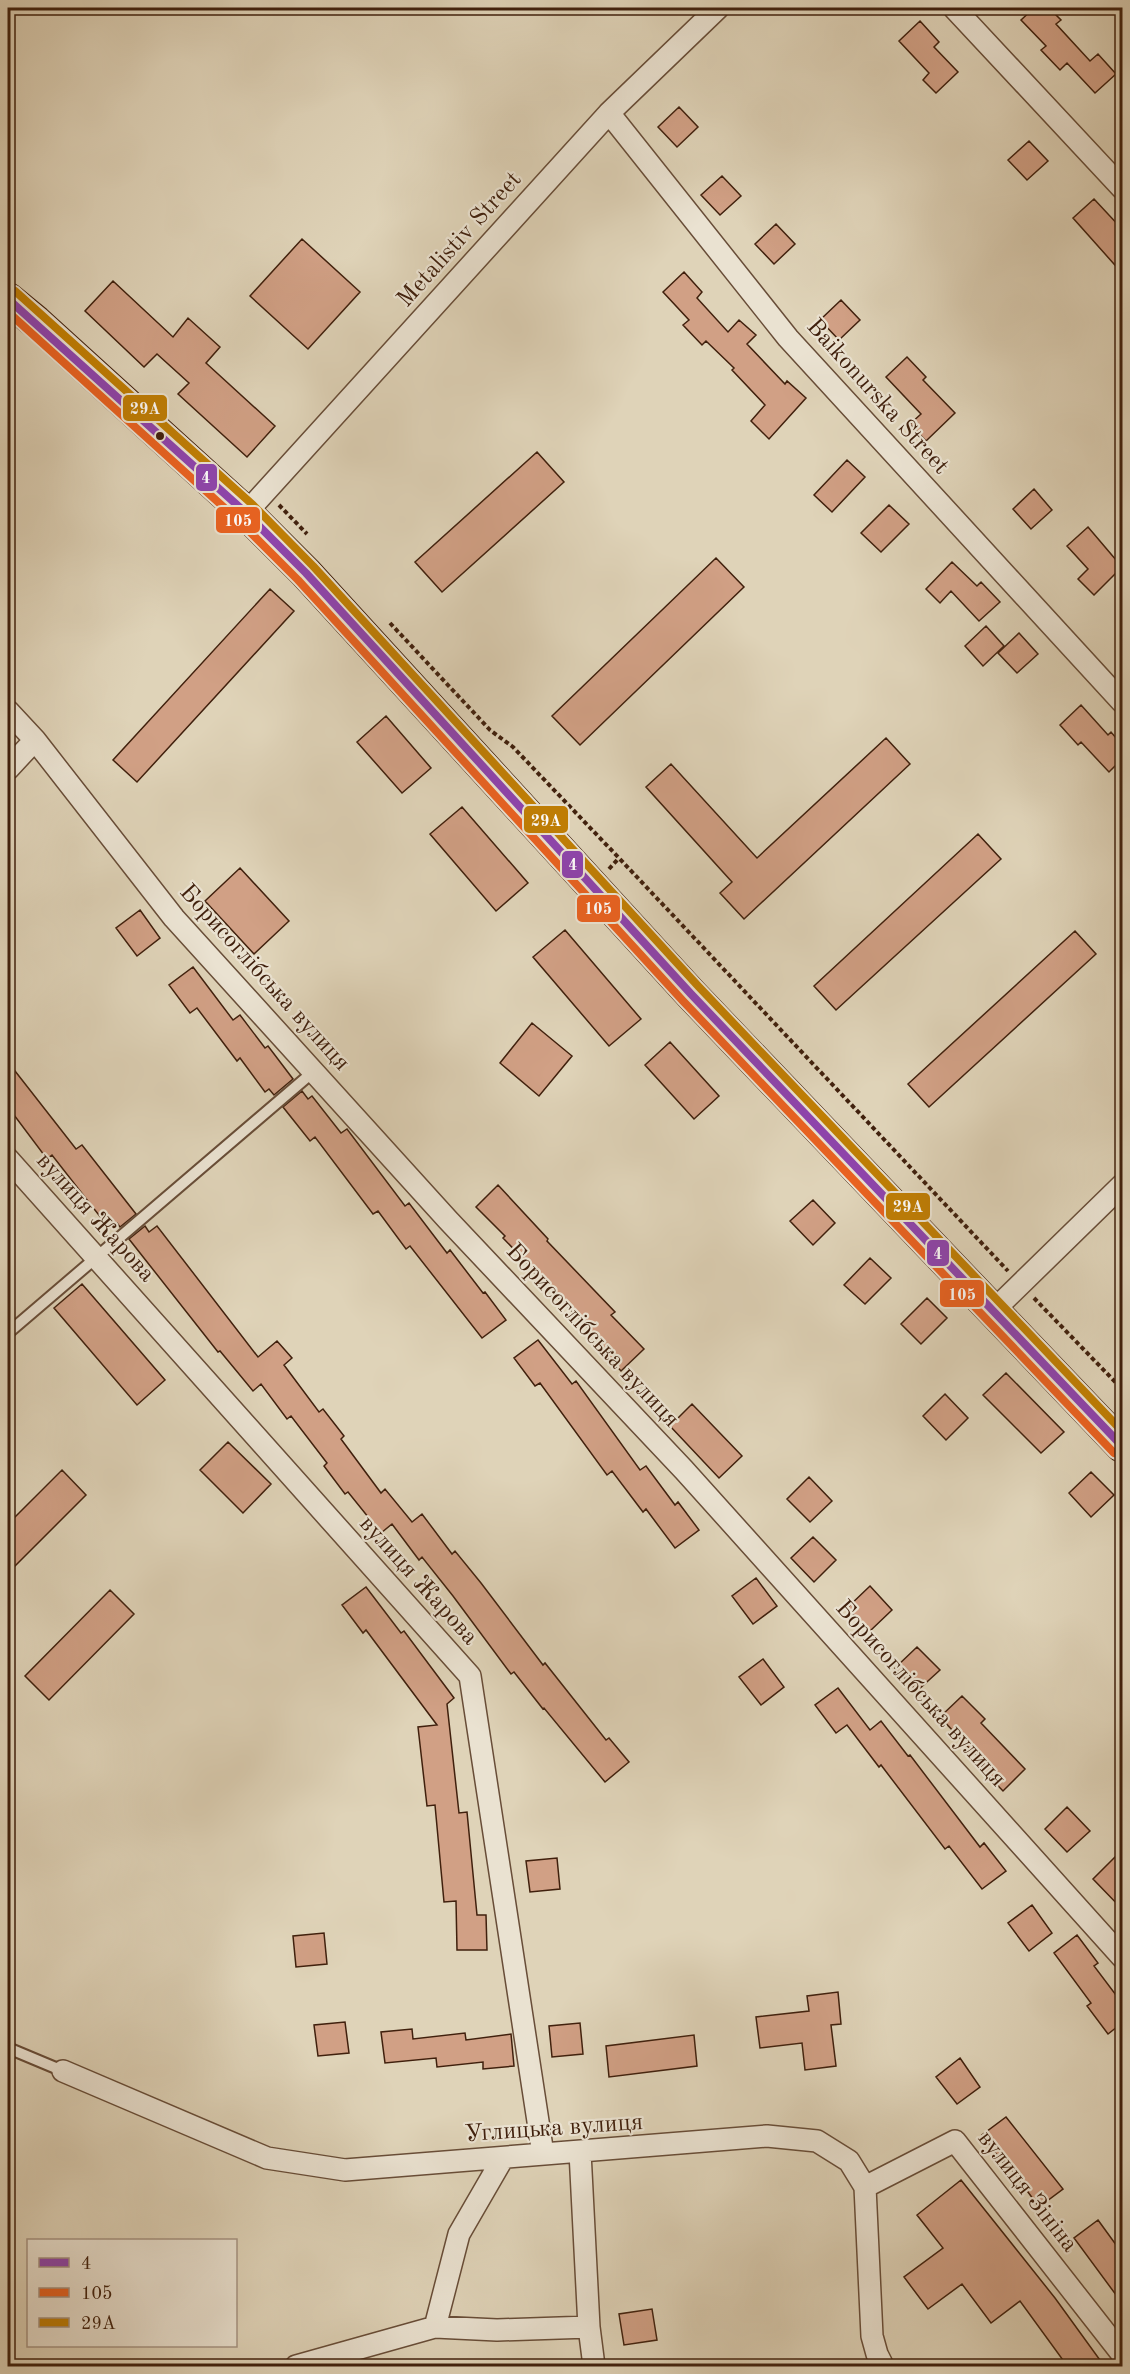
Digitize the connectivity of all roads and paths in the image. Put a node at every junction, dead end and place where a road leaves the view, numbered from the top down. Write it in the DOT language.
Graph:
graph roads {
  1 [pos="718,8"];
  2 [pos="954,8"];
  3 [pos="609,113"];
  4 [pos="1122,188"];
  5 [pos="8,299"];
  6 [pos="256,503"];
  7 [pos="308,535"];
  8 [pos="387,620"];
  9 [pos="1122,702"];
  10 [pos="8,711"];
  11 [pos="35,740"];
  12 [pos="8,769"];
  13 [pos="313,1072"];
  14 [pos="8,1159"];
  15 [pos="1122,1185"];
  16 [pos="96,1257"];
  17 [pos="1020,1284"];
  18 [pos="993,1311"];
  19 [pos="8,1332"];
  20 [pos="1122,1389"];
  21 [pos="1122,1446"];
  22 [pos="1122,1957"];
  23 [pos="8,2049"];
  24 [pos="63,2071"];
  25 [pos="580,2152"];
  26 [pos="543,2154"];
  27 [pos="503,2158"];
  28 [pos="865,2187"];
  29 [pos="589,2326"];
  30 [pos="435,2327"];
  31 [pos="1122,2354"];
  32 [pos="296,2367"];
  33 [pos="594,2367"];
  34 [pos="883,2367"];
  1 -- 3 [label="street, Metalistiv Street"];
  2 -- 4 [label="street"];
  3 -- 6 [label="street, Metalistiv Street"];
  3 -- 9 [label="street, Baikonurska Street"];
  5 -- 6 [label="main road"];
  6 -- 7 [label="path"];
  6 -- 18 [label="main road"];
  8 -- 17 [label="path"];
  10 -- 11 [label="street, Борисоглібська вулиця"];
  11 -- 12 [label="street"];
  11 -- 13 [label="street, Борисоглібська вулиця"];
  13 -- 16 [label="lane"];
  13 -- 22 [label="street, Борисоглібська вулиця"];
  14 -- 16 [label="street, вулиця Жарова"];
  15 -- 17 [label="street"];
  16 -- 19 [label="lane"];
  16 -- 26 [label="street, вулиця Жарова"];
  17 -- 18 [label="street"];
  17 -- 20 [label="path"];
  18 -- 21 [label="main road"];
  23 -- 24 [label="lane"];
  24 -- 27 [label="street, Углицька вулиця"];
  25 -- 26 [label="street, Углицька вулиця"];
  25 -- 28 [label="street, Углицька вулиця"];
  25 -- 29 [label="street"];
  26 -- 27 [label="street, Углицька вулиця"];
  27 -- 30 [label="street"];
  28 -- 31 [label="street, вулиця Зініна"];
  28 -- 34 [label="street, Углицька вулиця"];
  29 -- 30 [label="street"];
  29 -- 33 [label="street"];
  30 -- 32 [label="street"];
}
